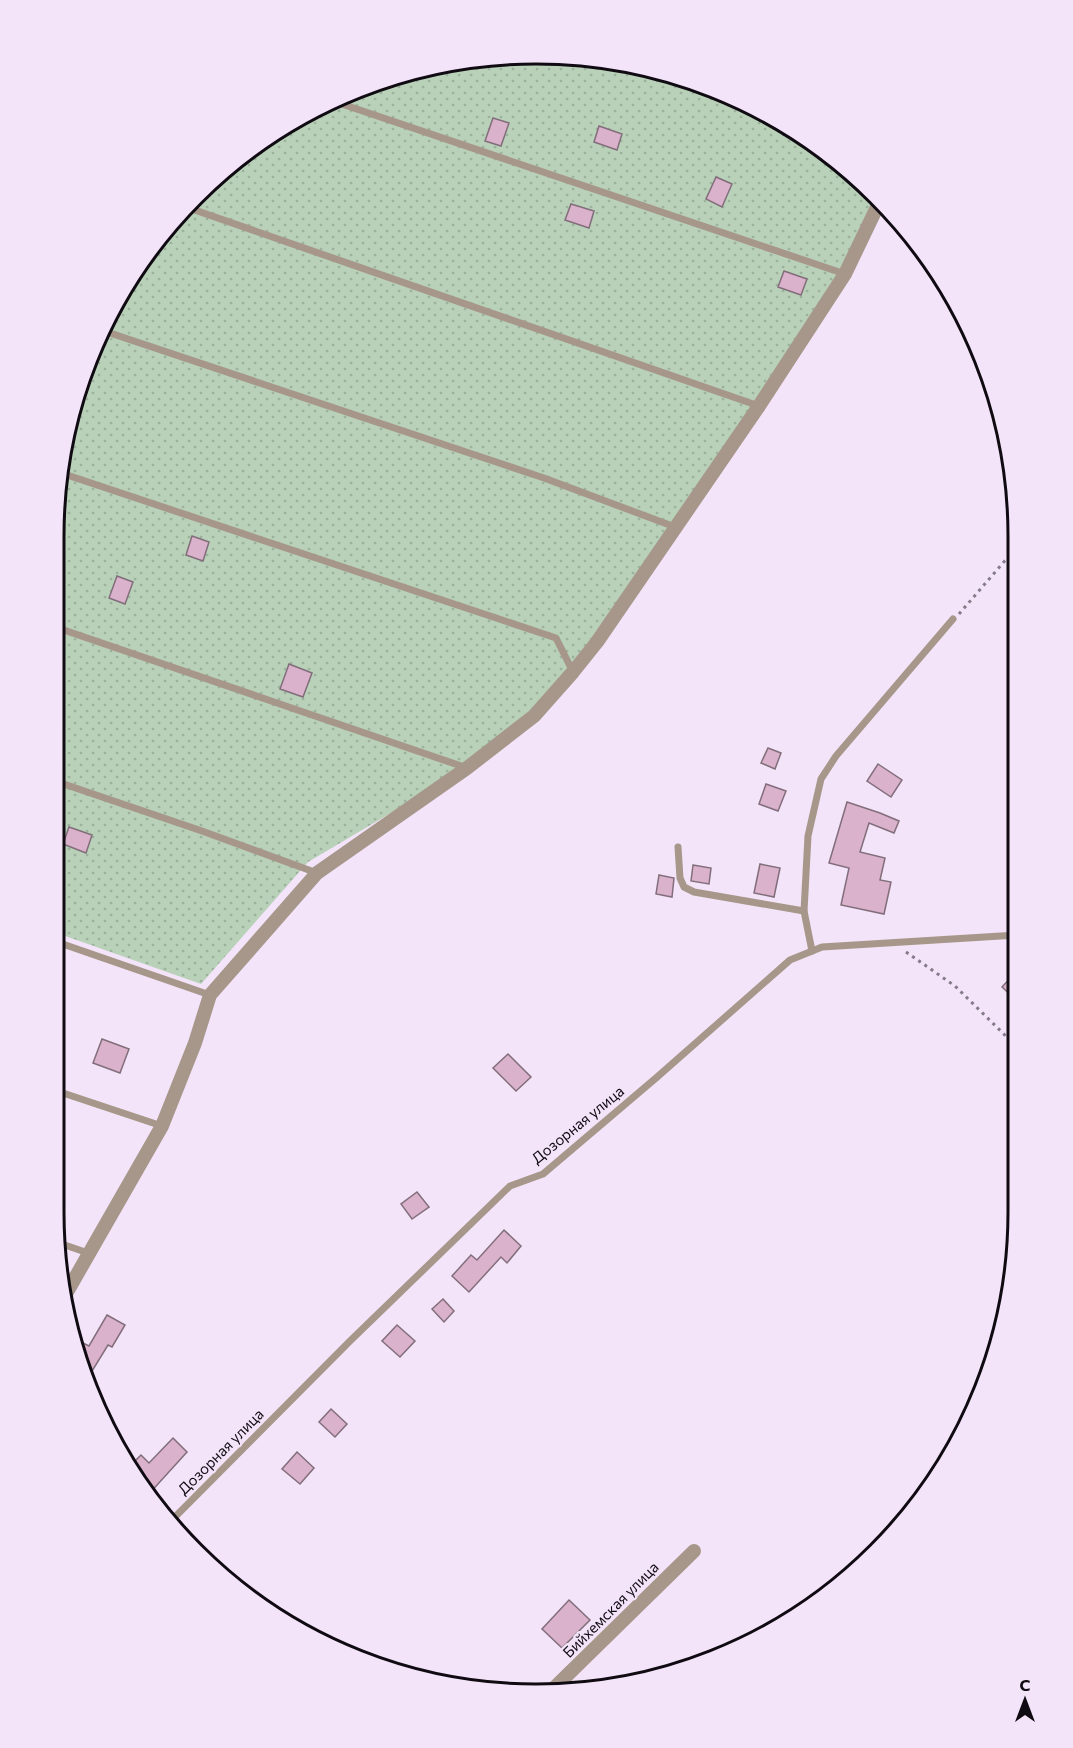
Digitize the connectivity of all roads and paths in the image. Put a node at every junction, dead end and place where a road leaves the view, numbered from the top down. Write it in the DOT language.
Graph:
graph roads {
  1 [pos="345,105"];
  2 [pos="876,209"];
  3 [pos="196,210"];
  4 [pos="845,274"];
  5 [pos="111,333"];
  6 [pos="759,406"];
  7 [pos="69,475"];
  8 [pos="675,527"];
  9 [pos="1008,557"];
  10 [pos="953,619"];
  11 [pos="65,630"];
  12 [pos="573,672"];
  13 [pos="467,768"];
  14 [pos="65,784"];
  15 [pos="678,848"];
  16 [pos="317,873"];
  17 [pos="804,911"];
  18 [pos="1008,936"];
  19 [pos="892,942"];
  20 [pos="65,945"];
  21 [pos="812,951"];
  22 [pos="210,995"];
  23 [pos="1008,1038"];
  24 [pos="65,1094"];
  25 [pos="162,1126"];
  26 [pos="66,1246"];
  27 [pos="91,1254"];
  28 [pos="71,1286"];
  29 [pos="176,1516"];
  30 [pos="694,1551"];
  31 [pos="560,1682"];
  1 -- 4 [label="lane"];
  2 -- 4 [label="street"];
  3 -- 6 [label="lane"];
  4 -- 6 [label="street"];
  5 -- 8 [label="lane"];
  6 -- 8 [label="street"];
  7 -- 12 [label="lane"];
  8 -- 12 [label="street"];
  9 -- 10 [label="path"];
  10 -- 17 [label="lane"];
  11 -- 13 [label="lane"];
  12 -- 13 [label="street"];
  13 -- 16 [label="street"];
  14 -- 16 [label="lane"];
  15 -- 17 [label="lane"];
  16 -- 22 [label="street"];
  17 -- 21 [label="lane"];
  18 -- 19 [label="lane, Дозорная улица"];
  19 -- 21 [label="lane, Дозорная улица"];
  19 -- 23 [label="path"];
  20 -- 22 [label="lane"];
  21 -- 29 [label="lane, Дозорная улица"];
  22 -- 25 [label="street"];
  24 -- 25 [label="lane"];
  25 -- 27 [label="street"];
  26 -- 27 [label="lane"];
  27 -- 28 [label="street"];
  30 -- 31 [label="street, Бийхемская улица"];
}
